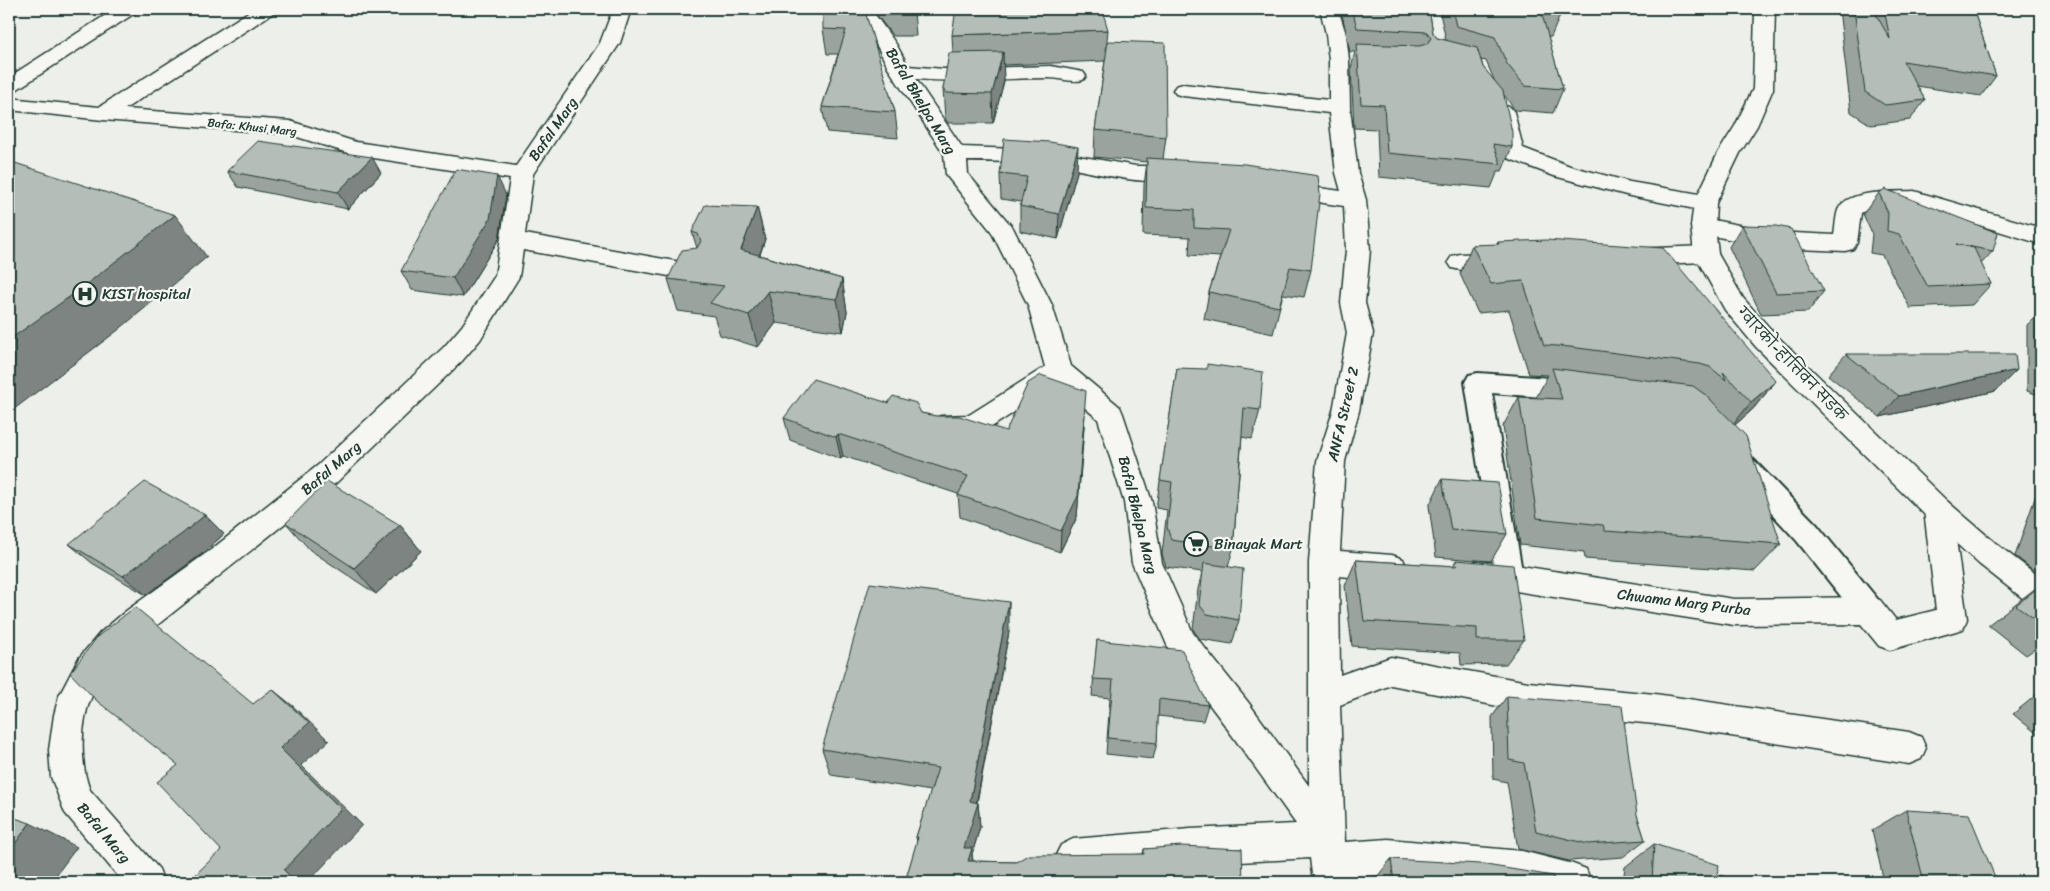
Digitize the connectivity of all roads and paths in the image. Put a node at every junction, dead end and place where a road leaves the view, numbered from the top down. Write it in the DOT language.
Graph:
graph roads {
  1 [pos="128,9"];
  2 [pos="266,9"];
  3 [pos="622,9"];
  4 [pos="861,9"];
  5 [pos="1329,9"];
  6 [pos="1764,9"];
  7 [pos="900,71"];
  8 [pos="1076,76"];
  9 [pos="9,86"];
  10 [pos="1183,90"];
  11 [pos="1490,96"];
  12 [pos="9,104"];
  13 [pos="1339,108"];
  14 [pos="103,114"];
  15 [pos="955,154"];
  16 [pos="522,174"];
  17 [pos="1208,178"];
  18 [pos="1263,187"];
  19 [pos="1355,200"];
  20 [pos="1704,214"];
  21 [pos="2041,236"];
  22 [pos="511,240"];
  23 [pos="1706,254"];
  24 [pos="1608,257"];
  25 [pos="1529,260"];
  26 [pos="1460,262"];
  27 [pos="697,273"];
  28 [pos="1058,371"];
  29 [pos="1602,394"];
  30 [pos="934,427"];
  31 [pos="1722,444"];
  32 [pos="1938,510"];
  33 [pos="1324,562"];
  34 [pos="1421,570"];
  35 [pos="1451,572"];
  36 [pos="1509,576"];
  37 [pos="2041,595"];
  38 [pos="1869,610"];
  39 [pos="1324,696"];
  40 [pos="1909,748"];
  41 [pos="1044,857"];
  42 [pos="1329,861"];
  43 [pos="146,882"];
  44 [pos="1573,882"];
  1 -- 9 [label="street"];
  2 -- 14 [label="street"];
  3 -- 16 [label="street, Bafal Marg"];
  4 -- 7 [label="street, Bafal Bhelpa Marg"];
  5 -- 13 [label="street, ANFA Street 2"];
  6 -- 20 [label="street"];
  7 -- 8 [label="street"];
  7 -- 15 [label="street, Bafal Bhelpa Marg"];
  10 -- 13 [label="street"];
  11 -- 20 [label="street"];
  12 -- 14 [label="street, Bafa: Khusi Marg"];
  13 -- 19 [label="street, ANFA Street 2"];
  14 -- 16 [label="street, Bafa: Khusi Marg"];
  15 -- 17 [label="street"];
  15 -- 28 [label="street, Bafal Bhelpa Marg"];
  16 -- 22 [label="street, Bafal Marg"];
  18 -- 19 [label="street"];
  19 -- 33 [label="street, ANFA Street 2"];
  20 -- 21 [label="street"];
  20 -- 23 [label="street, ग्वारको-हात्तिवन सडक"];
  22 -- 27 [label="street"];
  22 -- 43 [label="street, Bafal Marg"];
  23 -- 24 [label="street"];
  23 -- 32 [label="street, ग्वारको-हात्तिवन सडक"];
  25 -- 26 [label="street"];
  28 -- 30 [label="street"];
  28 -- 42 [label="street, Bafal Bhelpa Marg"];
  29 -- 36 [label="lane"];
  31 -- 38 [label="lane"];
  32 -- 37 [label="street, ग्वारको-हात्तिवन सडक"];
  32 -- 38 [label="street"];
  33 -- 34 [label="street"];
  33 -- 39 [label="street, ANFA Street 2"];
  35 -- 36 [label="street, Chwama Marg Purba"];
  36 -- 38 [label="street, Chwama Marg Purba"];
  39 -- 40 [label="street"];
  39 -- 42 [label="street, ANFA Street 2"];
  41 -- 42 [label="street"];
  42 -- 44 [label="street"];
}
